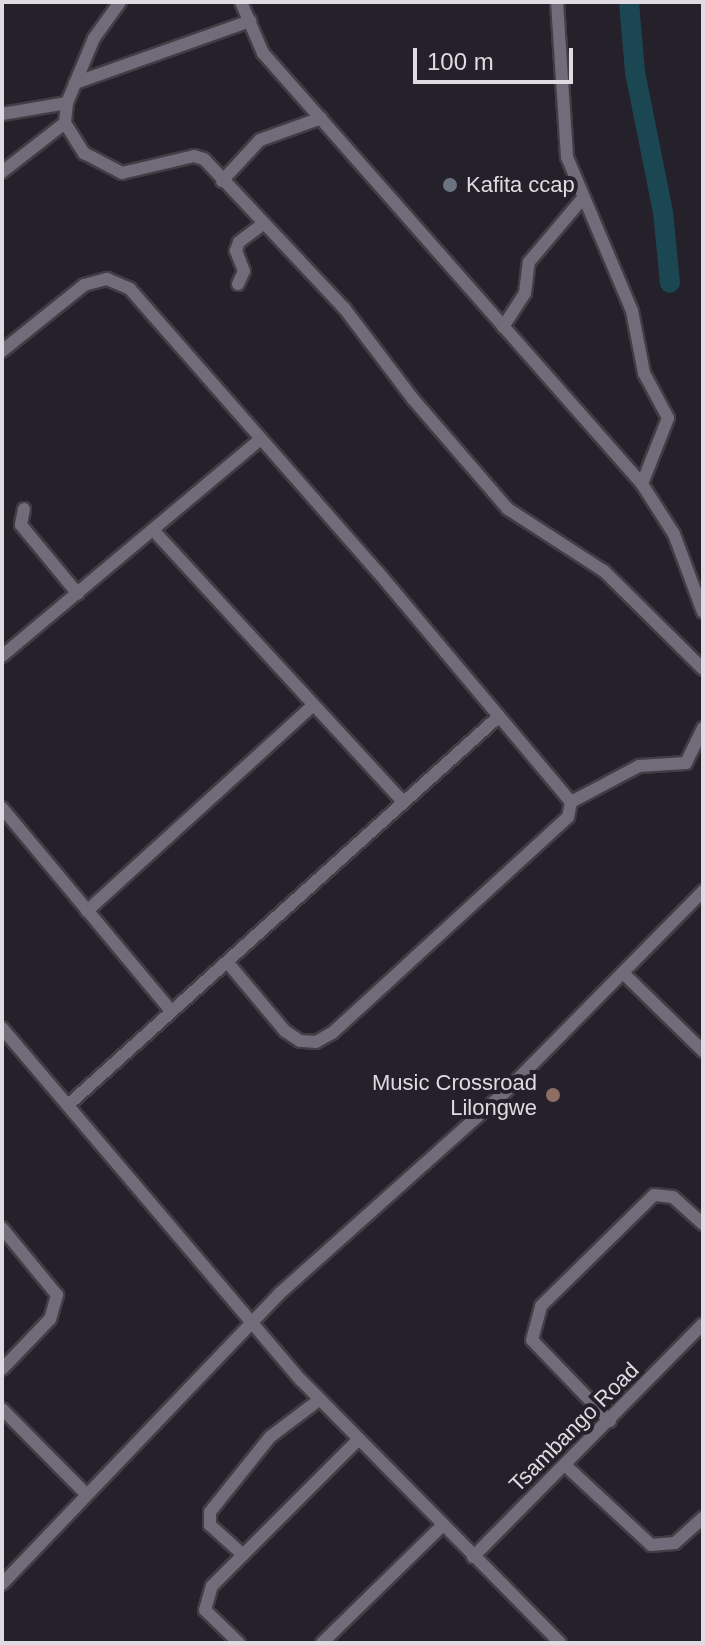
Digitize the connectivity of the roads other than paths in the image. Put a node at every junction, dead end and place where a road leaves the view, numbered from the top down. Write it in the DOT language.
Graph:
graph roads {
  1 [pos="120,2"];
  2 [pos="241,2"];
  3 [pos="557,2"];
  4 [pos="250,21"];
  5 [pos="75,83"];
  6 [pos="67,103"];
  7 [pos="2,114"];
  8 [pos="321,118"];
  9 [pos="65,123"];
  10 [pos="2,172"];
  11 [pos="222,181"];
  12 [pos="582,199"];
  13 [pos="264,223"];
  14 [pos="238,284"];
  15 [pos="503,327"];
  16 [pos="2,351"];
  17 [pos="258,441"];
  18 [pos="642,484"];
  19 [pos="24,509"];
  20 [pos="154,531"];
  21 [pos="78,594"];
  22 [pos="703,612"];
  23 [pos="2,656"];
  24 [pos="703,669"];
  25 [pos="312,706"];
  26 [pos="497,718"];
  27 [pos="703,728"];
  28 [pos="402,801"];
  29 [pos="571,802"];
  30 [pos="2,808"];
  31 [pos="703,891"];
  32 [pos="87,911"];
  33 [pos="227,962"];
  34 [pos="623,973"];
  35 [pos="171,1011"];
  36 [pos="4,1033"];
  37 [pos="703,1051"];
  38 [pos="68,1105"];
  39 [pos="703,1224"];
  40 [pos="2,1228"];
  41 [pos="252,1323"];
  42 [pos="703,1324"];
  43 [pos="2,1369"];
  44 [pos="319,1400"];
  45 [pos="2,1409"];
  46 [pos="610,1421"];
  47 [pos="358,1440"];
  48 [pos="566,1466"];
  49 [pos="84,1492"];
  50 [pos="703,1518"];
  51 [pos="442,1526"];
  52 [pos="241,1553"];
  53 [pos="473,1557"];
  54 [pos="2,1584"];
  55 [pos="239,1643"];
  56 [pos="322,1643"];
  57 [pos="560,1643"];
  1 -- 5 [label="street"];
  2 -- 4 [label="street"];
  3 -- 12 [label="street"];
  4 -- 5 [label="street"];
  4 -- 8 [label="street"];
  5 -- 6 [label="street"];
  6 -- 7 [label="street"];
  6 -- 9 [label="street"];
  8 -- 11 [label="street"];
  8 -- 15 [label="street"];
  9 -- 10 [label="street"];
  9 -- 11 [label="street"];
  11 -- 13 [label="street"];
  12 -- 15 [label="street"];
  12 -- 18 [label="street"];
  13 -- 14 [label="street"];
  13 -- 24 [label="street"];
  15 -- 18 [label="street"];
  16 -- 17 [label="street"];
  17 -- 20 [label="street"];
  17 -- 26 [label="street"];
  18 -- 22 [label="street"];
  19 -- 21 [label="street"];
  20 -- 21 [label="street"];
  20 -- 25 [label="street"];
  21 -- 23 [label="street"];
  25 -- 28 [label="street"];
  25 -- 32 [label="street"];
  26 -- 28 [label="street"];
  26 -- 29 [label="street"];
  27 -- 29 [label="street"];
  28 -- 33 [label="street"];
  29 -- 33 [label="street"];
  30 -- 32 [label="street"];
  31 -- 34 [label="street"];
  32 -- 35 [label="street"];
  33 -- 35 [label="street"];
  34 -- 37 [label="street"];
  34 -- 41 [label="street"];
  35 -- 38 [label="street"];
  36 -- 38 [label="street"];
  38 -- 41 [label="street"];
  39 -- 46 [label="street"];
  40 -- 43 [label="street"];
  41 -- 44 [label="street"];
  41 -- 49 [label="street"];
  42 -- 46 [label="street, Tsambango Road"];
  44 -- 47 [label="street"];
  44 -- 52 [label="street"];
  45 -- 49 [label="street"];
  46 -- 48 [label="street, Tsambango Road"];
  47 -- 51 [label="street"];
  47 -- 52 [label="street"];
  48 -- 50 [label="street"];
  48 -- 53 [label="street, Tsambango Road"];
  49 -- 54 [label="street"];
  51 -- 53 [label="street"];
  51 -- 56 [label="street"];
  52 -- 55 [label="street"];
  53 -- 57 [label="street"];
}
